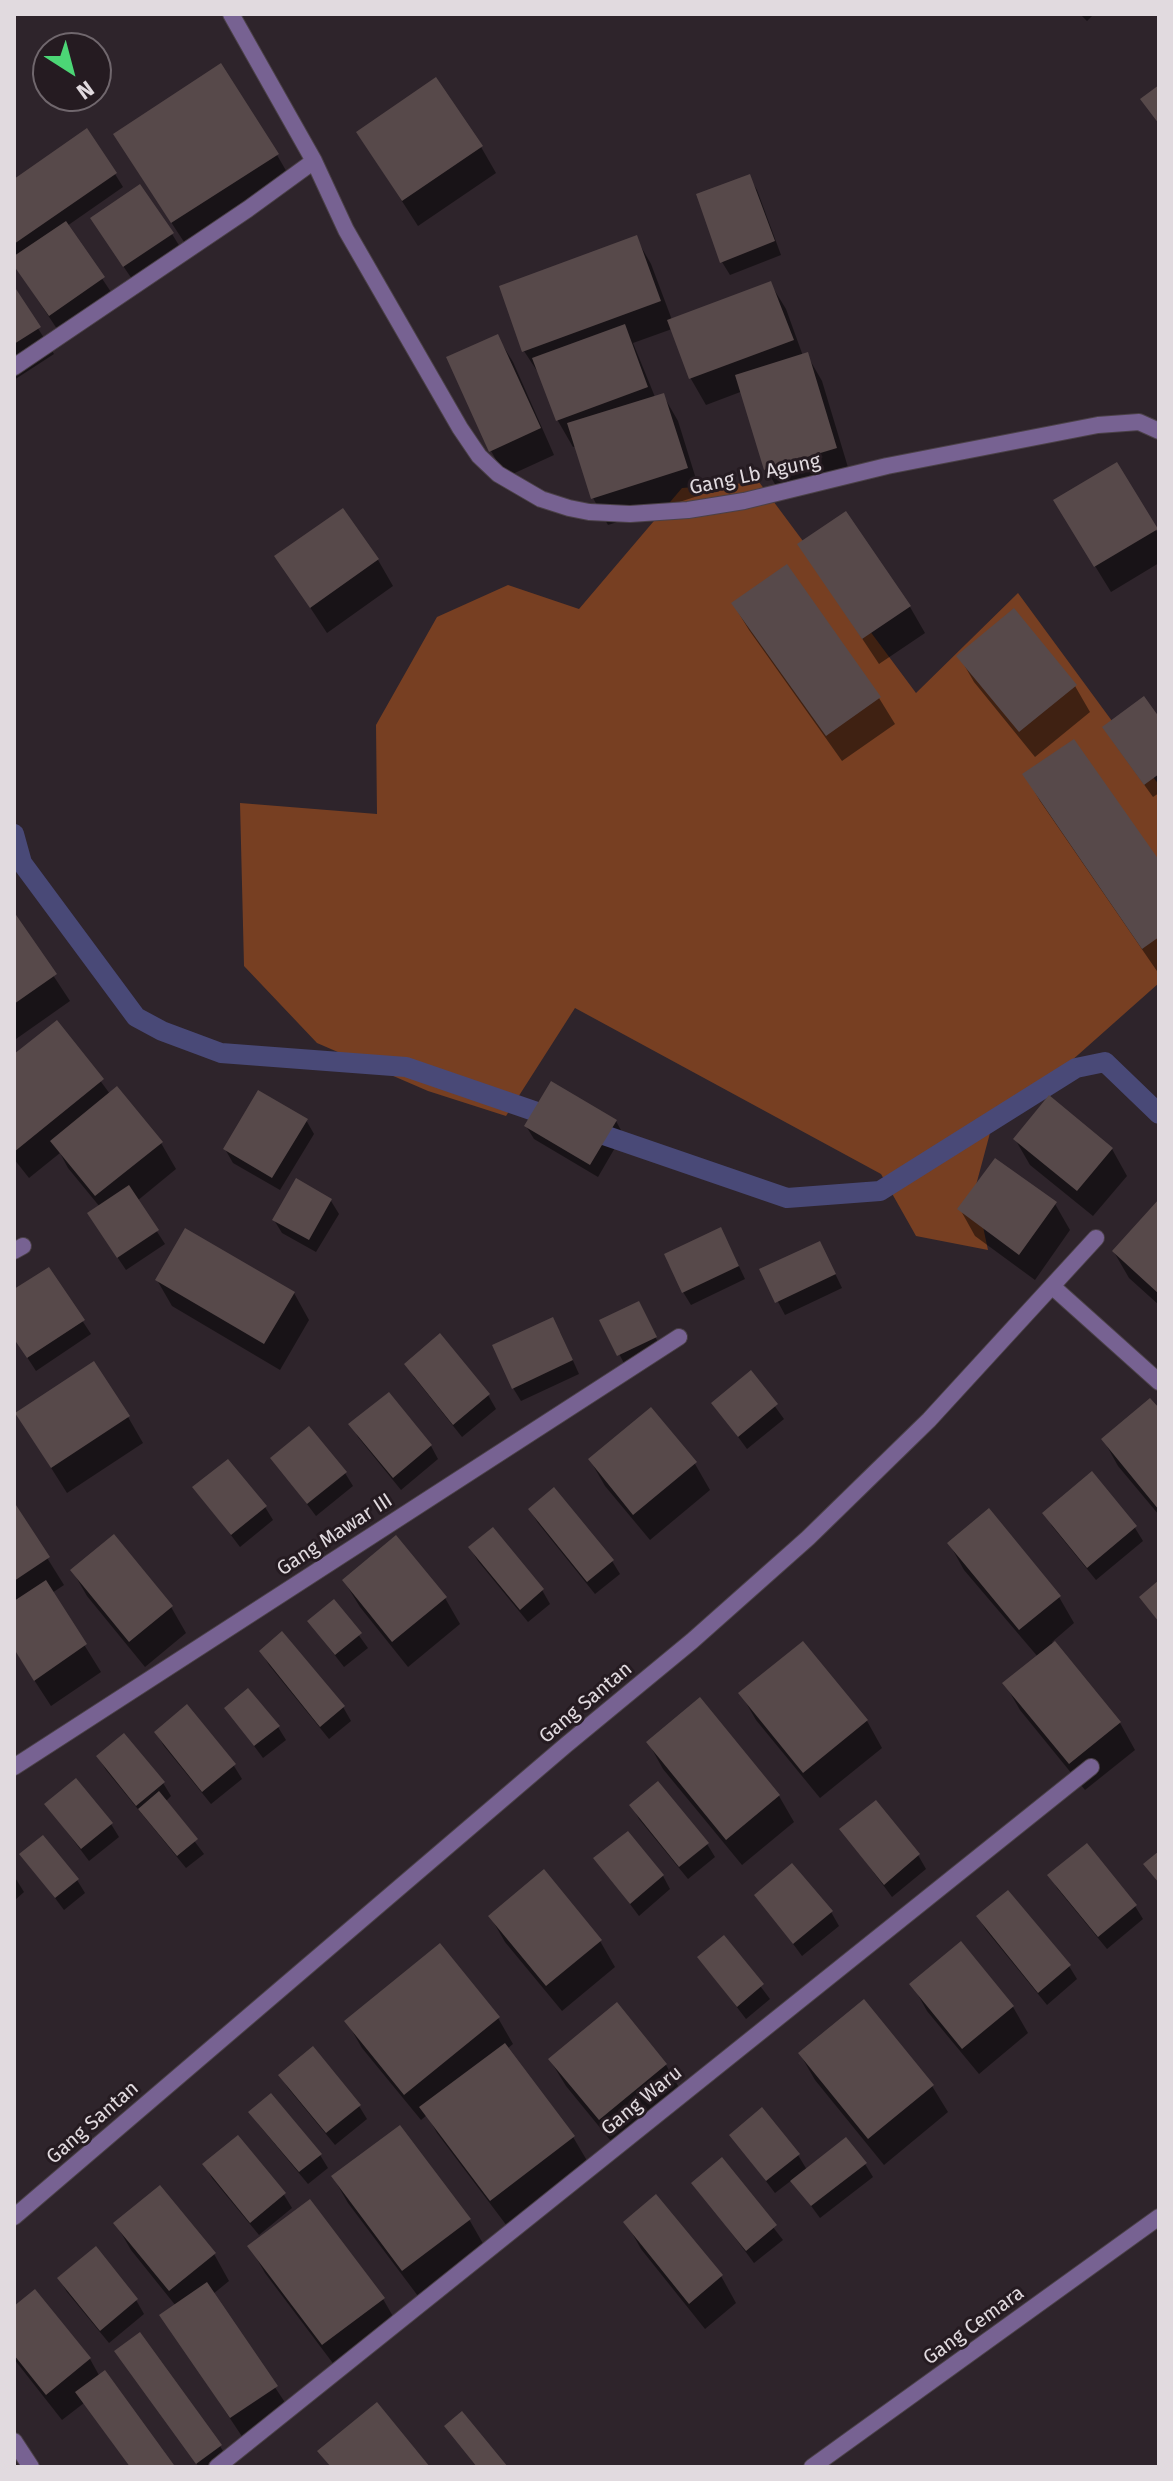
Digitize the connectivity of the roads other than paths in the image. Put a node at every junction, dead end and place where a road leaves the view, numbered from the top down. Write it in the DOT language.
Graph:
graph roads {
  1 [pos="231,14"];
  2 [pos="314,161"];
  3 [pos="14,367"];
  4 [pos="1159,431"];
  5 [pos="1096,1238"];
  6 [pos="1053,1287"];
  7 [pos="679,1337"];
  8 [pos="1159,1382"];
  9 [pos="14,1767"];
  10 [pos="1091,1767"];
  11 [pos="14,2217"];
  12 [pos="1159,2217"];
  13 [pos="14,2441"];
  14 [pos="31,2467"];
  15 [pos="217,2467"];
  16 [pos="812,2467"];
  1 -- 2 [label="street, Gang Lb Agung"];
  2 -- 3 [label="street"];
  2 -- 4 [label="street, Gang Lb Agung"];
  5 -- 6 [label="street, Gang Santan"];
  6 -- 8 [label="street"];
  6 -- 11 [label="street, Gang Santan"];
  7 -- 9 [label="street, Gang Mawar III"];
  10 -- 15 [label="street, Gang Waru"];
  12 -- 16 [label="street, Gang Cemara"];
  13 -- 14 [label="street"];
}
